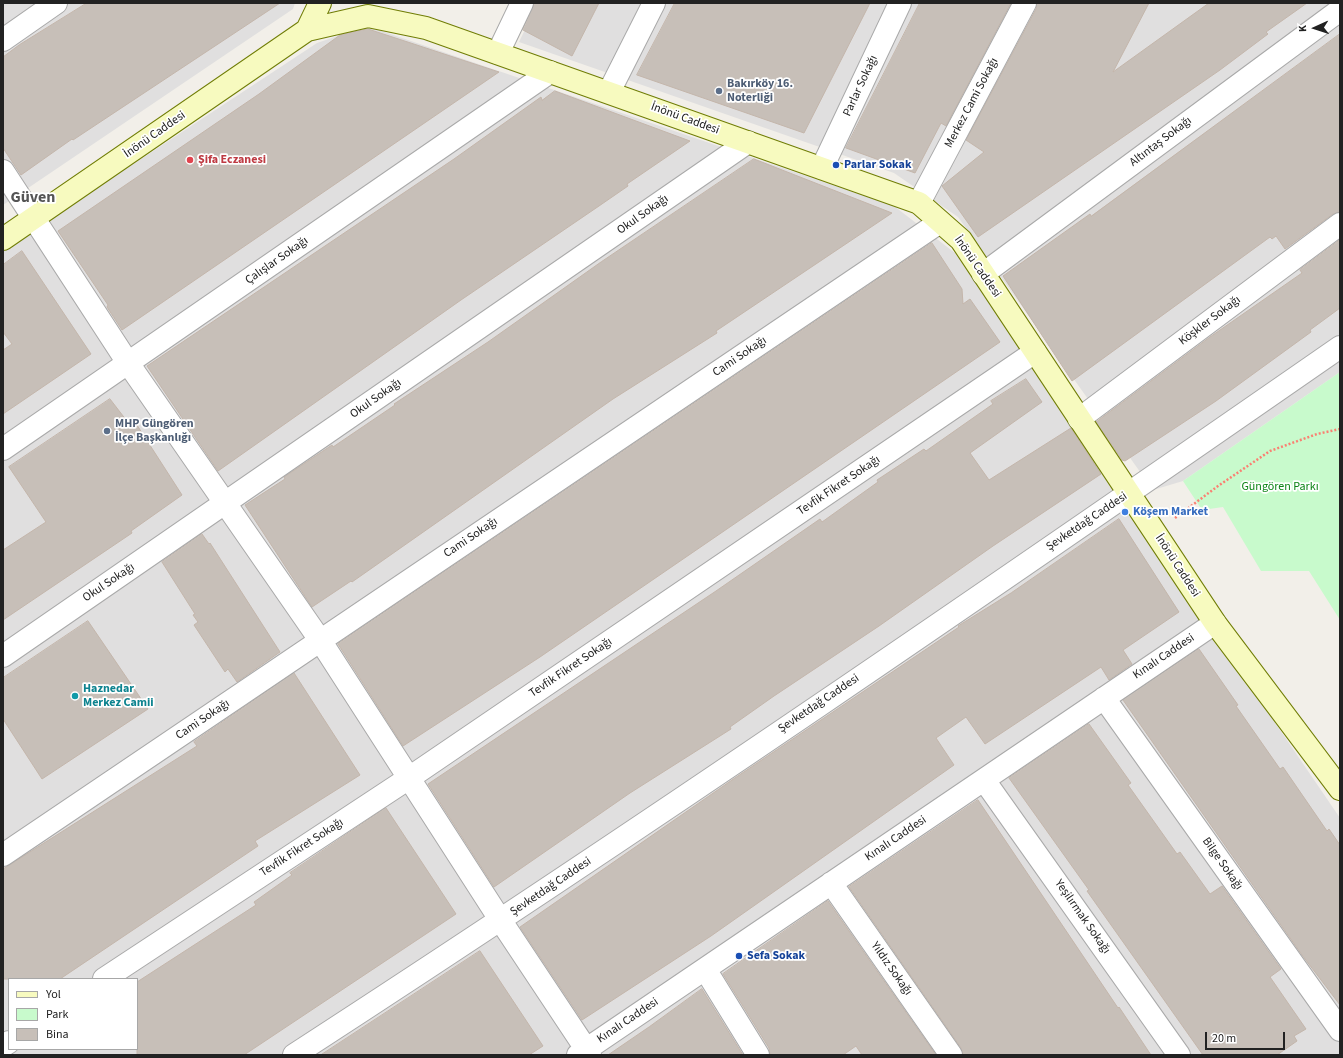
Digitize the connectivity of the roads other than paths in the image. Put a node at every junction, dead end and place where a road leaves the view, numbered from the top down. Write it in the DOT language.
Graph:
graph roads {
  1 [pos="56,3"];
  2 [pos="320,3"];
  3 [pos="522,3"];
  4 [pos="654,3"];
  5 [pos="900,3"];
  6 [pos="1025,3"];
  7 [pos="1340,10"];
  8 [pos="307,30"];
  9 [pos="3,40"];
  10 [pos="498,53"];
  11 [pos="550,72"];
  12 [pos="609,92"];
  13 [pos="748,142"];
  14 [pos="822,168"];
  15 [pos="3,171"];
  16 [pos="920,203"];
  17 [pos="34,218"];
  18 [pos="940,222"];
  19 [pos="1340,224"];
  20 [pos="3,239"];
  21 [pos="983,274"];
  22 [pos="1340,347"];
  23 [pos="1035,352"];
  24 [pos="128,363"];
  25 [pos="1079,419"];
  26 [pos="3,449"];
  27 [pos="1129,494"];
  28 [pos="224,504"];
  29 [pos="1215,623"];
  30 [pos="320,640"];
  31 [pos="3,656"];
  32 [pos="1104,698"];
  33 [pos="409,778"];
  34 [pos="984,780"];
  35 [pos="1340,789"];
  36 [pos="3,855"];
  37 [pos="831,883"];
  38 [pos="501,921"];
  39 [pos="705,969"];
  40 [pos="106,978"];
  41 [pos="1340,1030"];
  42 [pos="585,1053"];
  43 [pos="294,1055"];
  44 [pos="758,1055"];
  45 [pos="951,1055"];
  46 [pos="1179,1055"];
  1 -- 9 [label="street"];
  2 -- 8 [label="street, İnönü Caddesi"];
  3 -- 10 [label="street"];
  4 -- 12 [label="street"];
  5 -- 14 [label="street, Parlar Sokağı"];
  6 -- 16 [label="street, Merkez Cami Sokağı"];
  7 -- 21 [label="street, Altıntaş Sokağı"];
  8 -- 10 [label="street, İnönü Caddesi"];
  8 -- 17 [label="street, İnönü Caddesi"];
  10 -- 11 [label="street, İnönü Caddesi"];
  11 -- 12 [label="street, İnönü Caddesi"];
  11 -- 24 [label="street, Çalışlar Sokağı"];
  12 -- 13 [label="street, İnönü Caddesi"];
  13 -- 14 [label="street, İnönü Caddesi"];
  13 -- 28 [label="street, Okul Sokağı"];
  14 -- 16 [label="street, İnönü Caddesi"];
  15 -- 17 [label="street"];
  16 -- 18 [label="street, İnönü Caddesi"];
  17 -- 20 [label="street, İnönü Caddesi"];
  17 -- 24 [label="street"];
  18 -- 21 [label="street, İnönü Caddesi"];
  18 -- 30 [label="street, Cami Sokağı"];
  19 -- 25 [label="street, Köşkler Sokağı"];
  21 -- 23 [label="street, İnönü Caddesi"];
  22 -- 27 [label="street, Şevketdağ Caddesi"];
  23 -- 25 [label="street, İnönü Caddesi"];
  23 -- 33 [label="street, Tevfik Fikret Sokağı"];
  24 -- 26 [label="street, Çalışlar Sokağı"];
  24 -- 28 [label="street"];
  25 -- 27 [label="street, İnönü Caddesi"];
  27 -- 29 [label="street, İnönü Caddesi"];
  27 -- 38 [label="street, Şevketdağ Caddesi"];
  28 -- 30 [label="street"];
  28 -- 31 [label="street, Okul Sokağı"];
  29 -- 32 [label="street, Kınalı Caddesi"];
  29 -- 35 [label="street, İnönü Caddesi"];
  30 -- 33 [label="street"];
  30 -- 36 [label="street, Cami Sokağı"];
  32 -- 34 [label="street, Kınalı Caddesi"];
  32 -- 41 [label="street, Bilge Sokağı"];
  33 -- 38 [label="street"];
  33 -- 40 [label="street, Tevfik Fikret Sokağı"];
  34 -- 37 [label="street, Kınalı Caddesi"];
  34 -- 46 [label="street, Yeşilırmak Sokağı"];
  37 -- 39 [label="street, Kınalı Caddesi"];
  37 -- 45 [label="street, Yıldız Sokağı"];
  38 -- 42 [label="street"];
  38 -- 43 [label="street, Şevketdağ Caddesi"];
  39 -- 42 [label="street, Kınalı Caddesi"];
  39 -- 44 [label="street"];
}
